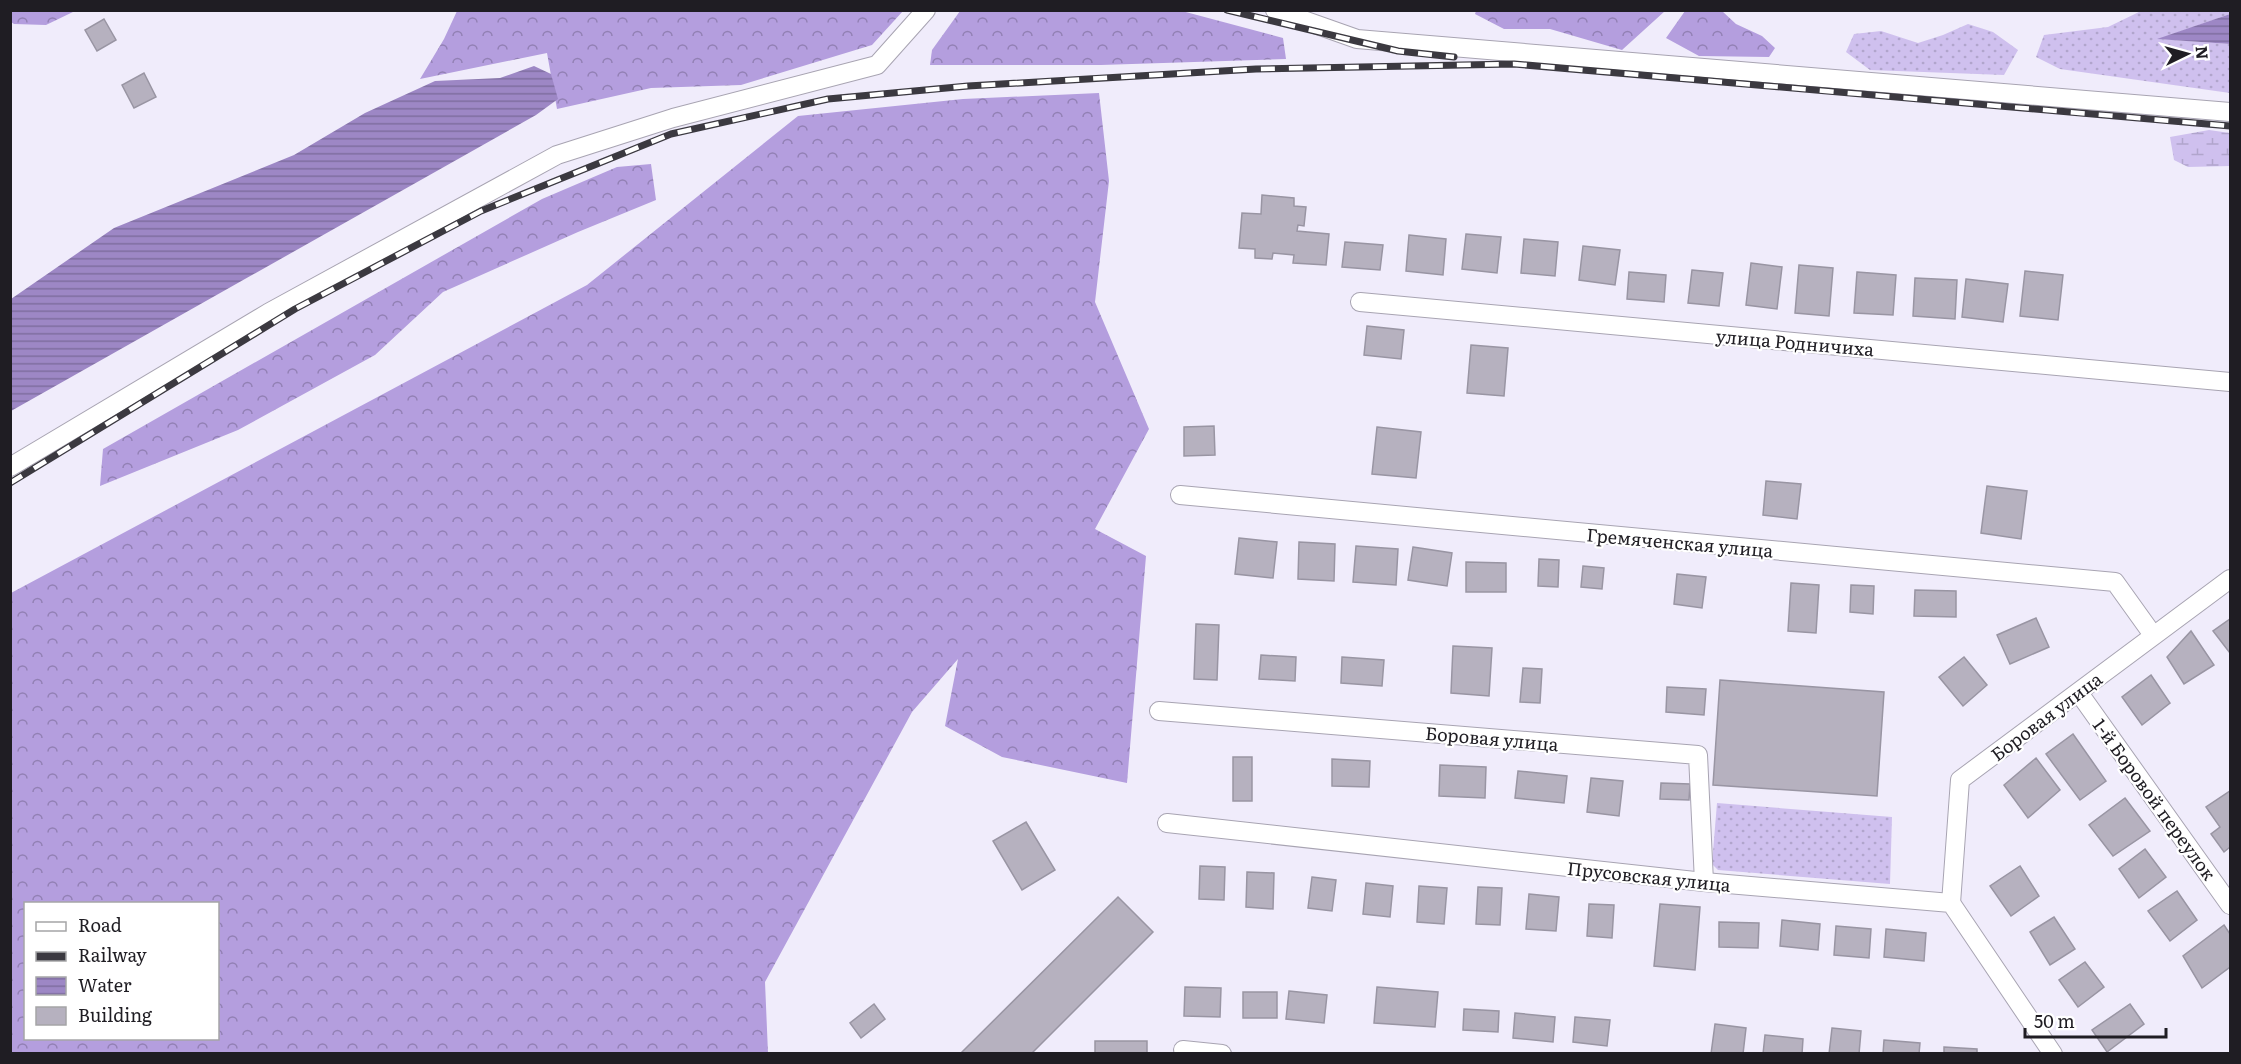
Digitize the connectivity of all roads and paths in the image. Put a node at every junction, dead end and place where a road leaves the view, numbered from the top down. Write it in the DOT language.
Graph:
graph roads {
  1 [pos="926,10"];
  2 [pos="1275,10"];
  3 [pos="2230,112"];
  4 [pos="1360,302"];
  5 [pos="2230,382"];
  6 [pos="10,467"];
  7 [pos="1180,495"];
  8 [pos="2230,579"];
  9 [pos="2153,635"];
  10 [pos="2079,693"];
  11 [pos="1159,711"];
  12 [pos="1167,823"];
  13 [pos="1704,882"];
  14 [pos="1951,903"];
  15 [pos="2230,905"];
  16 [pos="1184,1050"];
  17 [pos="1222,1053"];
  18 [pos="2053,1053"];
  1 -- 6 [label="street"];
  2 -- 3 [label="street"];
  4 -- 5 [label="street, улица Родничиха"];
  7 -- 9 [label="street, Гремяченская улица"];
  8 -- 9 [label="street, Боровая улица"];
  9 -- 10 [label="street, Боровая улица"];
  10 -- 14 [label="street, Боровая улица"];
  10 -- 15 [label="street, 1-й Боровой переулок"];
  11 -- 13 [label="street, Боровая улица"];
  12 -- 13 [label="street, Прусовская улица"];
  13 -- 14 [label="street, Прусовская улица"];
  14 -- 18 [label="street"];
  16 -- 17 [label="street"];
}
